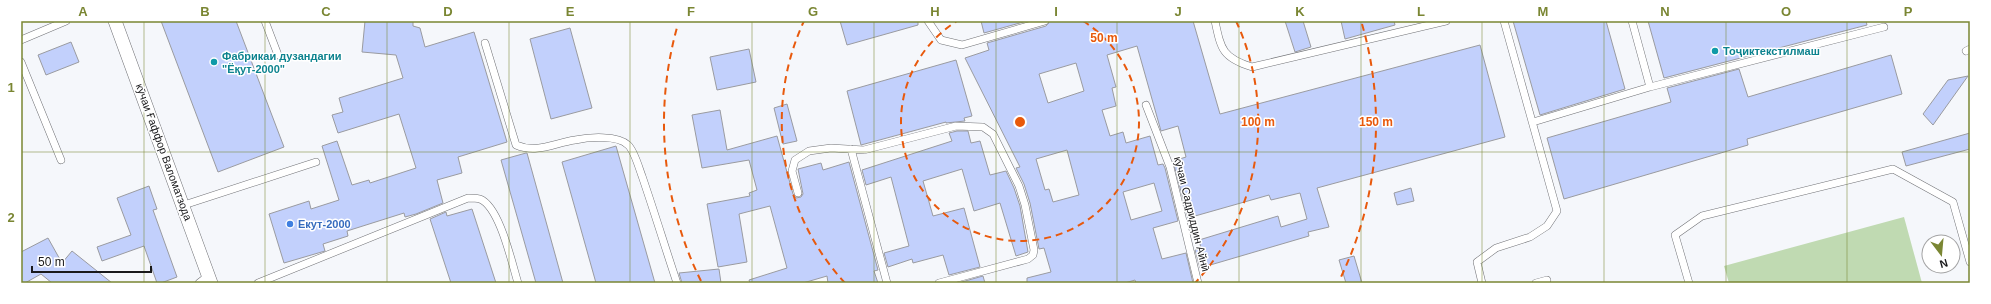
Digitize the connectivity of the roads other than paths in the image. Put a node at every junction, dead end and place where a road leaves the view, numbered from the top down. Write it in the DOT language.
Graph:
graph roads {
  1 [pos="66,21"];
  2 [pos="115,21"];
  3 [pos="265,21"];
  4 [pos="928,21"];
  5 [pos="1045,21"];
  6 [pos="1215,21"];
  7 [pos="1446,21"];
  8 [pos="1504,21"];
  9 [pos="1632,21"];
  10 [pos="1884,27"];
  11 [pos="21,40"];
  12 [pos="485,43"];
  13 [pos="278,55"];
  14 [pos="21,62"];
  15 [pos="1650,87"];
  16 [pos="1146,105"];
  17 [pos="1533,122"];
  18 [pos="851,149"];
  19 [pos="61,160"];
  20 [pos="316,162"];
  21 [pos="798,193"];
  22 [pos="184,205"];
  23 [pos="1970,262"];
  24 [pos="1547,280"];
  25 [pos="206,281"];
  26 [pos="258,283"];
  27 [pos="518,283"];
  28 [pos="677,283"];
  29 [pos="887,283"];
  30 [pos="939,283"];
  31 [pos="1198,283"];
  32 [pos="1482,283"];
  33 [pos="1536,283"];
  34 [pos="1689,283"];
  1 -- 11 [label="lane"];
  2 -- 22 [label="street, кӯчаи Ғаффор Валоматзода"];
  3 -- 13 [label="lane"];
  4 -- 5 [label="lane"];
  6 -- 7 [label="lane"];
  8 -- 17 [label="lane"];
  9 -- 15 [label="lane"];
  10 -- 15 [label="lane"];
  12 -- 28 [label="lane"];
  14 -- 19 [label="lane"];
  15 -- 17 [label="lane"];
  16 -- 31 [label="lane, кӯчаи Садриддин Айнӣ"];
  17 -- 32 [label="lane"];
  18 -- 21 [label="lane"];
  18 -- 29 [label="lane"];
  18 -- 30 [label="lane"];
  20 -- 22 [label="lane"];
  22 -- 25 [label="street, кӯчаи Ғаффор Валоматзода"];
  23 -- 34 [label="lane"];
  24 -- 33 [label="lane"];
  26 -- 27 [label="lane"];
}
